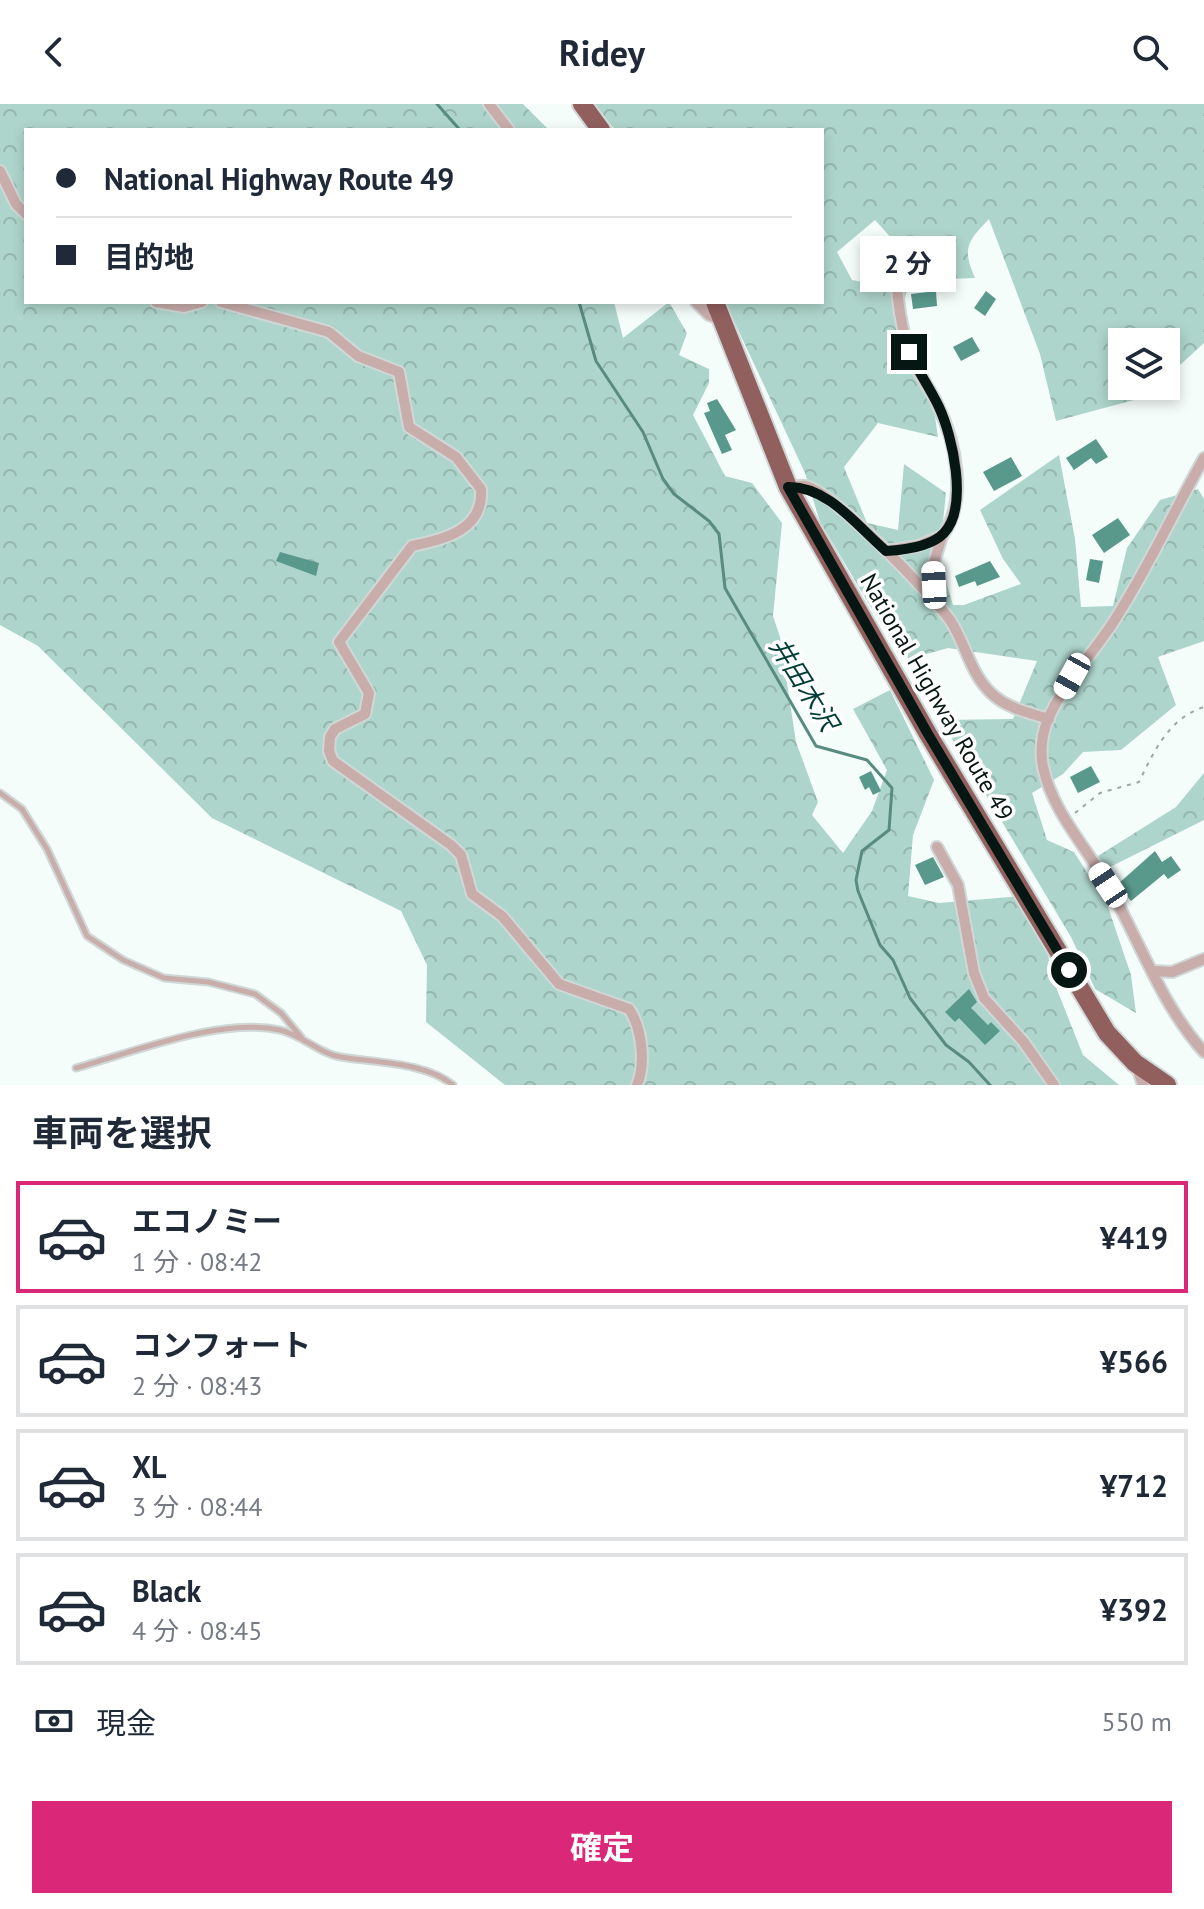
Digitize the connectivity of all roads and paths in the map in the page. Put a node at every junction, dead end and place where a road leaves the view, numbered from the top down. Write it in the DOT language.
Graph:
graph roads {
  1 [pos="489,104"];
  2 [pos="582,104"];
  3 [pos="507,128"];
  4 [pos="600,128"];
  5 [pos="0,171"];
  6 [pos="24,212"];
  7 [pos="894,247"];
  8 [pos="167,304"];
  9 [pos="195,304"];
  10 [pos="228,304"];
  11 [pos="698,304"];
  12 [pos="716,304"];
  13 [pos="724,321"];
  14 [pos="1204,458"];
  15 [pos="788,487"];
  16 [pos="942,536"];
  17 [pos="886,551"];
  18 [pos="935,604"];
  19 [pos="1204,707"];
  20 [pos="1049,719"];
  21 [pos="0,793"];
  22 [pos="1064,821"];
  23 [pos="937,847"];
  24 [pos="1204,959"];
  25 [pos="1154,971"];
  26 [pos="301,1037"];
  27 [pos="1204,1052"];
  28 [pos="1135,1063"];
  29 [pos="76,1068"];
  30 [pos="453,1085"];
  31 [pos="637,1085"];
  32 [pos="1054,1085"];
  33 [pos="1143,1085"];
  34 [pos="1167,1085"];
  1 -- 3 [label="street"];
  2 -- 4 [label="highway"];
  5 -- 6 [label="street"];
  7 -- 16 [label="street"];
  8 -- 9 [label="street"];
  10 -- 31 [label="street"];
  11 -- 13 [label="street"];
  12 -- 13 [label="highway, National Highway Route 49"];
  13 -- 15 [label="highway, National Highway Route 49"];
  14 -- 20 [label="street"];
  15 -- 17 [label="street"];
  15 -- 28 [label="highway, National Highway Route 49"];
  16 -- 17 [label="street"];
  16 -- 18 [label="street"];
  17 -- 18 [label="street"];
  18 -- 20 [label="street"];
  19 -- 22 [label="path"];
  20 -- 22 [label="street"];
  21 -- 26 [label="lane"];
  22 -- 25 [label="street"];
  23 -- 32 [label="street"];
  24 -- 25 [label="street"];
  25 -- 27 [label="street"];
  26 -- 29 [label="lane"];
  26 -- 30 [label="lane"];
  28 -- 33 [label="street"];
  28 -- 34 [label="highway, National Highway Route 49"];
}
